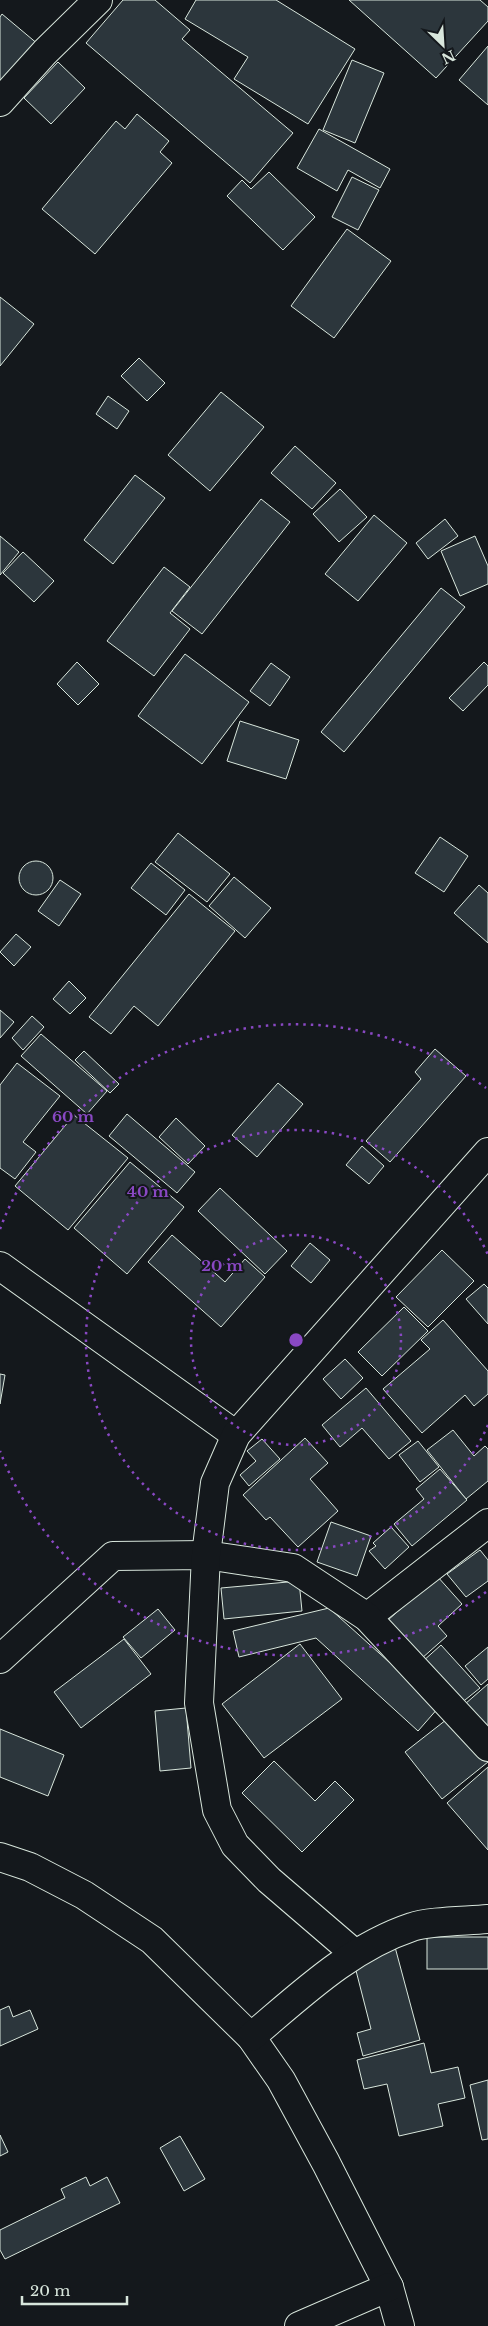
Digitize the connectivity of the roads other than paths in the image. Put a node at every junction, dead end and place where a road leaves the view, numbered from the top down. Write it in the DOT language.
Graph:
graph roads {
  1 [pos="98,0"];
  2 [pos="0,102"];
  3 [pos="488,1152"];
  4 [pos="0,1266"];
  5 [pos="236,1435"];
  6 [pos="488,1523"];
  7 [pos="206,1555"];
  8 [pos="367,1617"];
  9 [pos="0,1659"];
  10 [pos="488,1747"];
  11 [pos="0,1857"];
  12 [pos="488,1919"];
  13 [pos="354,1953"];
  14 [pos="251,2037"];
  15 [pos="389,2287"];
  16 [pos="299,2326"];
  17 [pos="400,2326"];
  1 -- 2 [label="street"];
  3 -- 5 [label="street"];
  4 -- 5 [label="street"];
  5 -- 7 [label="street"];
  6 -- 8 [label="street"];
  7 -- 8 [label="street"];
  7 -- 9 [label="street"];
  7 -- 13 [label="street"];
  8 -- 10 [label="street"];
  11 -- 14 [label="street"];
  12 -- 13 [label="street"];
  13 -- 14 [label="street"];
  14 -- 15 [label="street"];
  15 -- 16 [label="street"];
  15 -- 17 [label="street"];
}
